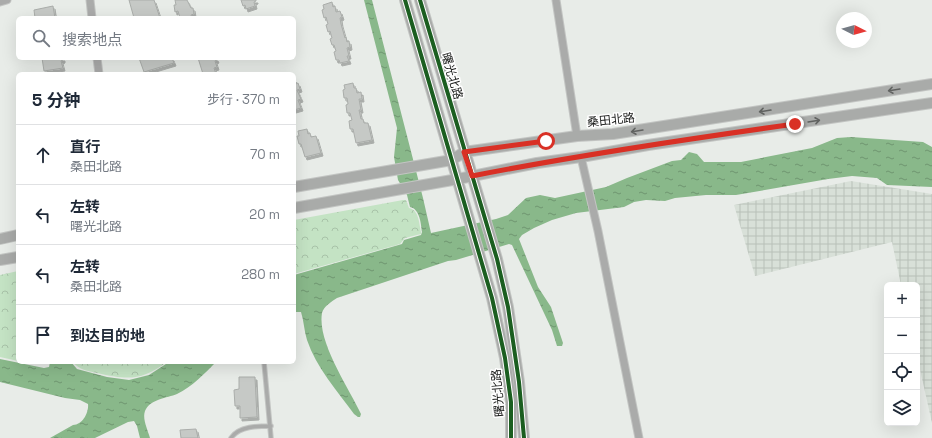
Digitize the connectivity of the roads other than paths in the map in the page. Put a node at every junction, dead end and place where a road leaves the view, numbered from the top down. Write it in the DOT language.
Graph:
graph roads {
  1 [pos="7,0"];
  2 [pos="90,0"];
  3 [pos="405,0"];
  4 [pos="420,0"];
  5 [pos="556,0"];
  6 [pos="0,2"];
  7 [pos="92,16"];
  8 [pos="97,60"];
  9 [pos="99,72"];
  10 [pos="932,84"];
  11 [pos="932,103"];
  12 [pos="577,136"];
  13 [pos="464,152"];
  14 [pos="581,157"];
  15 [pos="452,160"];
  16 [pos="472,176"];
  17 [pos="458,179"];
  18 [pos="296,187"];
  19 [pos="296,208"];
  20 [pos="16,235"];
  21 [pos="0,238"];
  22 [pos="16,257"];
  23 [pos="0,260"];
  24 [pos="264,364"];
  25 [pos="271,426"];
  26 [pos="231,438"];
  27 [pos="272,438"];
  28 [pos="511,438"];
  29 [pos="524,438"];
  30 [pos="639,438"];
  1 -- 6 [label="street"];
  2 -- 7 [label="street"];
  3 -- 15 [label="main road, 曙光北路"];
  4 -- 13 [label="main road, 曙光北路"];
  5 -- 12 [label="street"];
  8 -- 9 [label="street"];
  10 -- 12 [label="main road, 桑田北路, one-way"];
  14 -- 11 [label="main road, one-way"];
  12 -- 13 [label="main road, 桑田北路"];
  13 -- 15 [label="main road, 桑田北路"];
  13 -- 16 [label="main road, 曙光北路"];
  14 -- 16 [label="main road"];
  14 -- 30 [label="street"];
  15 -- 17 [label="main road, 曙光北路"];
  15 -- 18 [label="main road, 桑田北路"];
  16 -- 17 [label="main road"];
  16 -- 29 [label="main road, 曙光北路"];
  17 -- 19 [label="main road"];
  17 -- 28 [label="main road, 曙光北路"];
  20 -- 21 [label="main road"];
  22 -- 23 [label="main road"];
  24 -- 25 [label="lane"];
  25 -- 26 [label="lane"];
  25 -- 27 [label="lane"];
}
